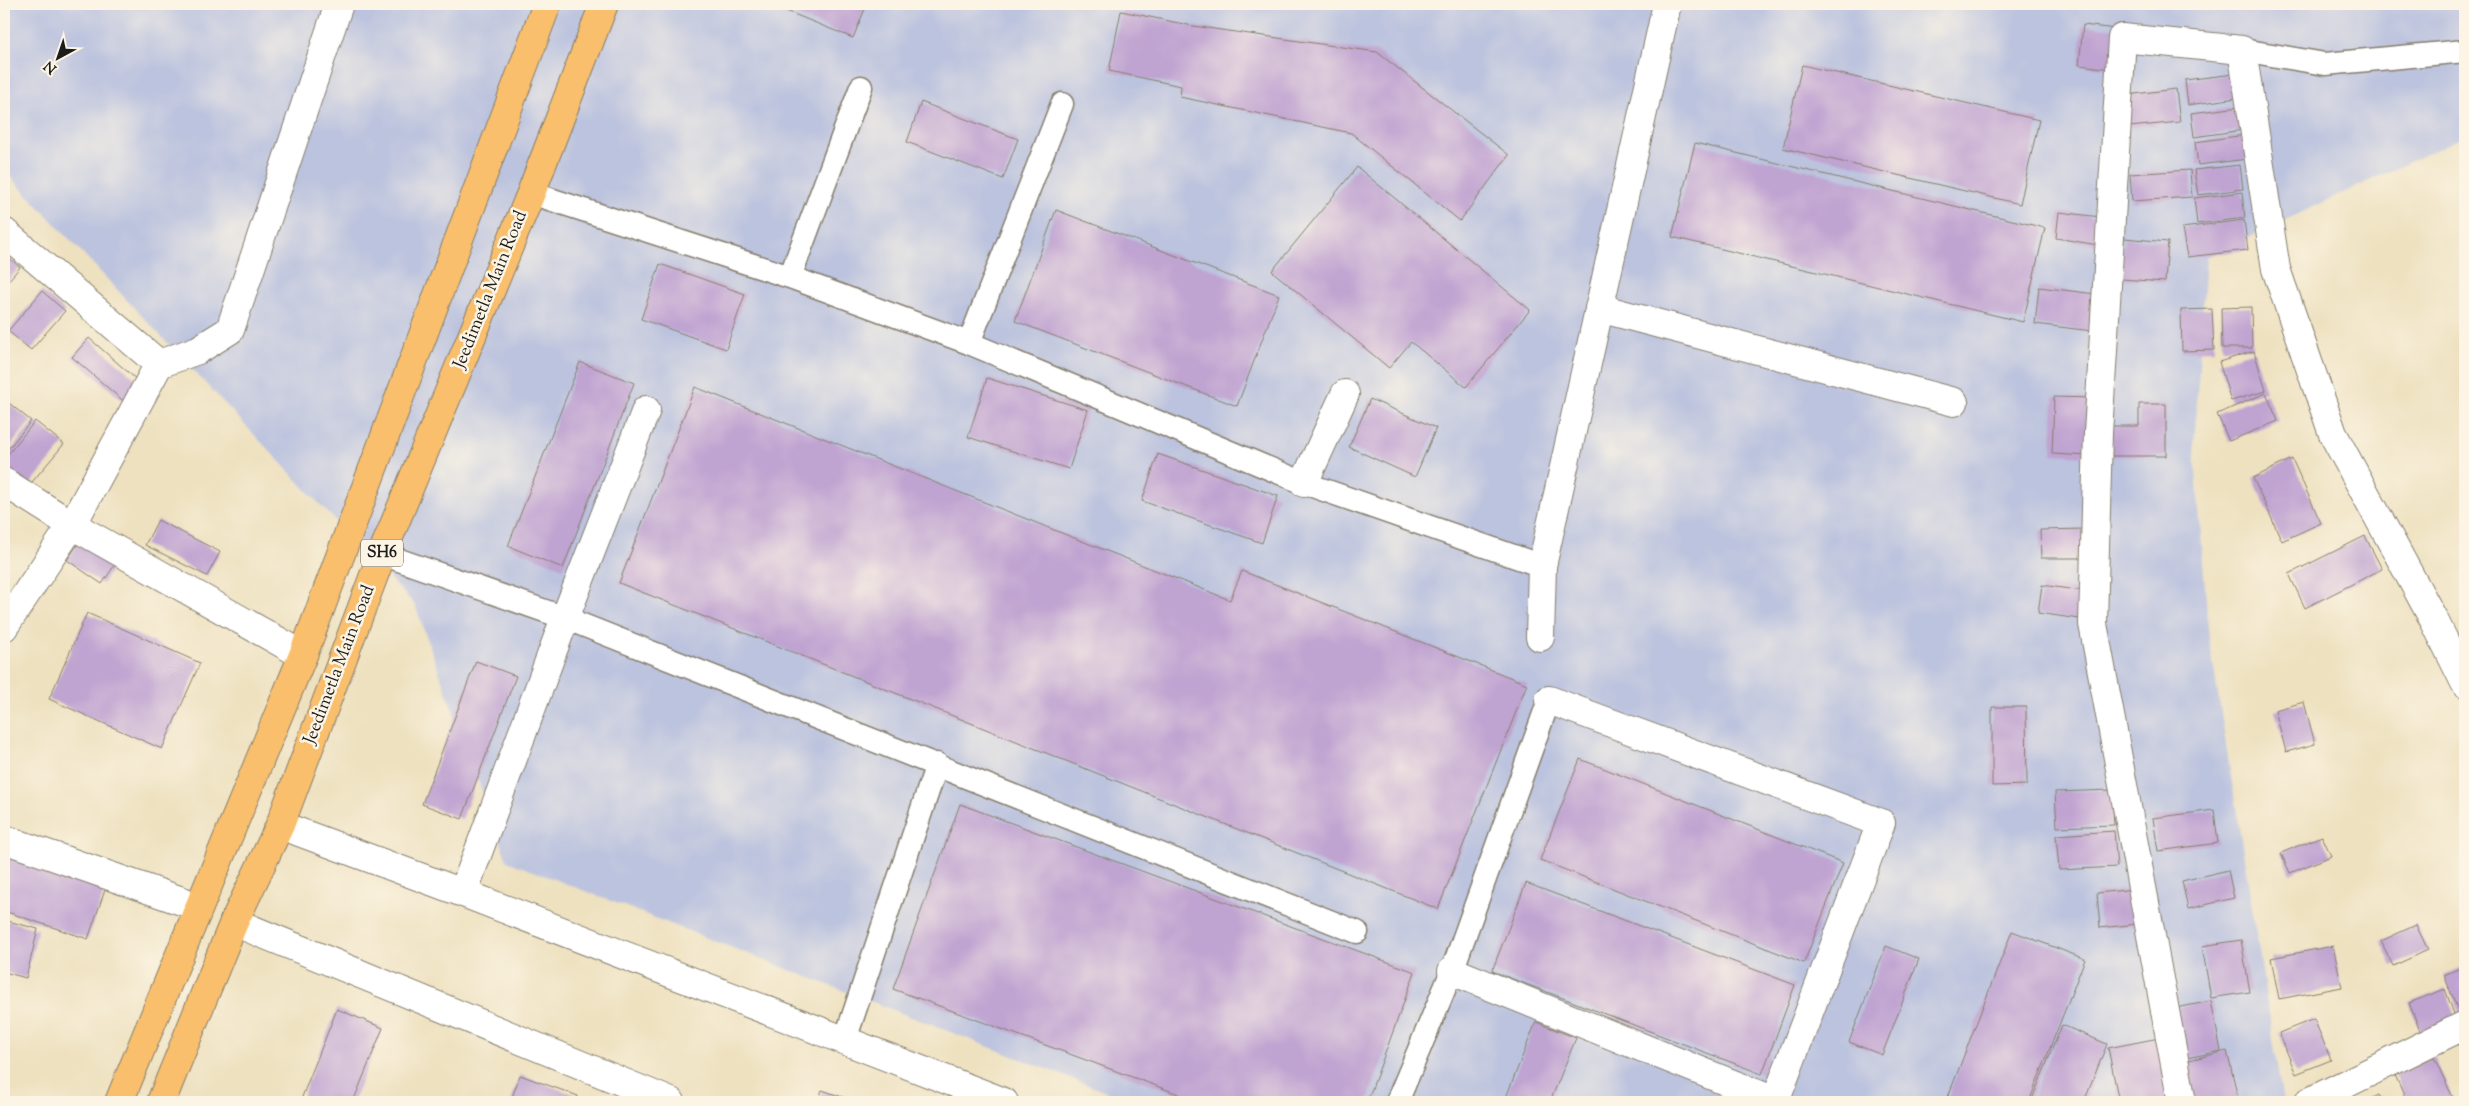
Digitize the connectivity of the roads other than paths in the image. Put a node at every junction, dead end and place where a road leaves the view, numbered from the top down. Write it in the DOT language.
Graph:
graph roads {
  1 [pos="339,4"];
  2 [pos="547,4"];
  3 [pos="604,4"];
  4 [pos="1667,4"];
  5 [pos="2242,50"];
  6 [pos="2465,51"];
  7 [pos="860,87"];
  8 [pos="1062,104"];
  9 [pos="531,193"];
  10 [pos="4,232"];
  11 [pos="790,277"];
  12 [pos="1599,308"];
  13 [pos="969,343"];
  14 [pos="159,364"];
  15 [pos="1345,394"];
  16 [pos="1954,402"];
  17 [pos="646,410"];
  18 [pos="4,482"];
  19 [pos="1304,483"];
  20 [pos="72,525"];
  21 [pos="382,554"];
  22 [pos="1542,566"];
  23 [pos="565,618"];
  24 [pos="4,626"];
  25 [pos="1540,637"];
  26 [pos="303,655"];
  27 [pos="2465,683"];
  28 [pos="1549,700"];
  29 [pos="937,764"];
  30 [pos="280,826"];
  31 [pos="4,839"];
  32 [pos="463,893"];
  33 [pos="199,907"];
  34 [pos="234,922"];
  35 [pos="1357,932"];
  36 [pos="1452,971"];
  37 [pos="2465,1025"];
  38 [pos="845,1040"];
  39 [pos="658,1100"];
  40 [pos="119,1102"];
  41 [pos="161,1102"];
  42 [pos="1004,1102"];
  43 [pos="1397,1102"];
  44 [pos="1775,1102"];
  45 [pos="2182,1102"];
  46 [pos="2309,1102"];
  1 -- 14 [label="street"];
  2 -- 26 [label="main road, SH6"];
  3 -- 9 [label="main road, Jeedimetla Main Road / SH6"];
  4 -- 12 [label="street"];
  5 -- 6 [label="lane"];
  5 -- 27 [label="street"];
  5 -- 45 [label="street"];
  7 -- 11 [label="lane"];
  8 -- 13 [label="lane"];
  9 -- 11 [label="lane"];
  9 -- 21 [label="main road, Jeedimetla Main Road / SH6"];
  10 -- 14 [label="street"];
  11 -- 13 [label="lane"];
  12 -- 16 [label="street"];
  12 -- 22 [label="street"];
  13 -- 19 [label="lane"];
  14 -- 20 [label="street"];
  15 -- 19 [label="street"];
  17 -- 23 [label="street"];
  18 -- 20 [label="street"];
  19 -- 22 [label="lane"];
  20 -- 24 [label="street"];
  20 -- 26 [label="street"];
  21 -- 23 [label="lane"];
  21 -- 30 [label="main road, Jeedimetla Main Road / SH6"];
  22 -- 25 [label="street"];
  23 -- 29 [label="lane"];
  23 -- 32 [label="street"];
  26 -- 33 [label="main road, SH6"];
  28 -- 36 [label="lane"];
  28 -- 44 [label="street"];
  29 -- 35 [label="lane"];
  29 -- 38 [label="lane"];
  30 -- 32 [label="street"];
  30 -- 34 [label="main road, Jeedimetla Main Road / SH6"];
  31 -- 33 [label="street"];
  32 -- 38 [label="street"];
  33 -- 40 [label="main road, SH6"];
  34 -- 39 [label="street"];
  34 -- 41 [label="main road, Jeedimetla Main Road / SH6"];
  36 -- 43 [label="lane"];
  36 -- 44 [label="street"];
  37 -- 46 [label="street"];
  38 -- 42 [label="street"];
}
